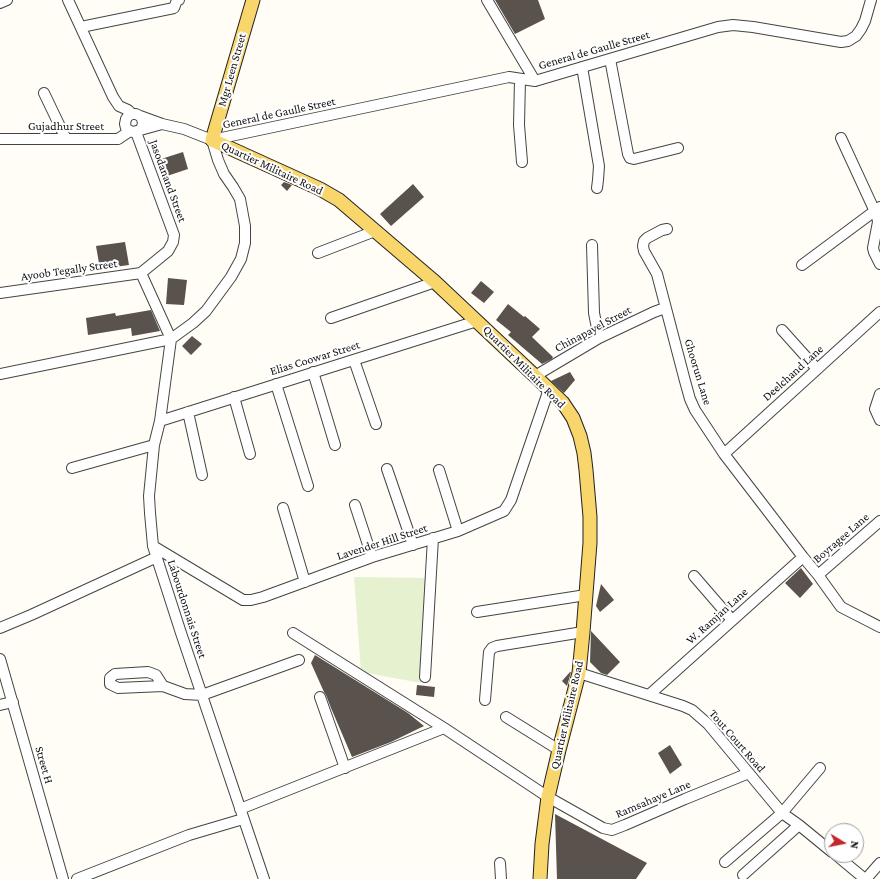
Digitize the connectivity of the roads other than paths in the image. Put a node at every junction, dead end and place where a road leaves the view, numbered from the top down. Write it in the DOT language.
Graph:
graph roads {
  1 [pos="7,0"];
  2 [pos="68,0"];
  3 [pos="253,0"];
  4 [pos="487,0"];
  5 [pos="871,0"];
  6 [pos="0,3"];
  7 [pos="176,4"];
  8 [pos="81,27"];
  9 [pos="610,59"];
  10 [pos="582,67"];
  11 [pos="520,79"];
  12 [pos="535,81"];
  13 [pos="44,93"];
  14 [pos="136,115"];
  15 [pos="162,124"];
  16 [pos="135,131"];
  17 [pos="841,138"];
  18 [pos="0,139"];
  19 [pos="66,139"];
  20 [pos="212,140"];
  21 [pos="678,148"];
  22 [pos="522,162"];
  23 [pos="597,188"];
  24 [pos="877,209"];
  25 [pos="667,229"];
  26 [pos="375,231"];
  27 [pos="592,245"];
  28 [pos="318,252"];
  29 [pos="880,264"];
  30 [pos="802,265"];
  31 [pos="141,273"];
  32 [pos="435,282"];
  33 [pos="0,293"];
  34 [pos="666,308"];
  35 [pos="880,312"];
  36 [pos="331,318"];
  37 [pos="477,321"];
  38 [pos="782,330"];
  39 [pos="599,338"];
  40 [pos="171,339"];
  41 [pos="354,360"];
  42 [pos="818,369"];
  43 [pos="313,372"];
  44 [pos="0,374"];
  45 [pos="535,376"];
  46 [pos="276,384"];
  47 [pos="549,389"];
  48 [pos="880,394"];
  49 [pos="234,397"];
  50 [pos="188,412"];
  51 [pos="160,420"];
  52 [pos="880,420"];
  53 [pos="376,424"];
  54 [pos="154,445"];
  55 [pos="335,446"];
  56 [pos="250,454"];
  57 [pos="724,454"];
  58 [pos="72,468"];
  59 [pos="387,469"];
  60 [pos="439,470"];
  61 [pos="202,475"];
  62 [pos="308,486"];
  63 [pos="355,505"];
  64 [pos="283,508"];
  65 [pos="880,521"];
  66 [pos="458,531"];
  67 [pos="434,538"];
  68 [pos="412,544"];
  69 [pos="153,546"];
  70 [pos="157,557"];
  71 [pos="372,557"];
  72 [pos="803,557"];
  73 [pos="818,575"];
  74 [pos="694,576"];
  75 [pos="305,582"];
  76 [pos="586,595"];
  77 [pos="477,612"];
  78 [pos="732,620"];
  79 [pos="880,627"];
  80 [pos="0,628"];
  81 [pos="583,632"];
  82 [pos="293,633"];
  83 [pos="0,659"];
  84 [pos="299,660"];
  85 [pos="580,673"];
  86 [pos="425,677"];
  87 [pos="163,686"];
  88 [pos="202,695"];
  89 [pos="649,695"];
  90 [pos="320,697"];
  91 [pos="485,700"];
  92 [pos="13,702"];
  93 [pos="0,706"];
  94 [pos="506,717"];
  95 [pos="444,728"];
  96 [pos="559,750"];
  97 [pos="345,768"];
  98 [pos="820,768"];
  99 [pos="749,773"];
  100 [pos="548,797"];
  101 [pos="782,813"];
  102 [pos="242,814"];
  103 [pos="799,825"];
  104 [pos="824,845"];
  105 [pos="725,862"];
  106 [pos="500,863"];
  107 [pos="846,863"];
  108 [pos="880,863"];
  109 [pos="743,875"];
  110 [pos="63,879"];
  111 [pos="77,879"];
  112 [pos="264,879"];
  113 [pos="501,879"];
  114 [pos="540,879"];
  115 [pos="866,879"];
  1 -- 6 [label="street"];
  2 -- 8 [label="street, Quartier Militaire Road"];
  3 -- 20 [label="main road, Mgr Leen Street"];
  4 -- 12 [label="street"];
  5 -- 9 [label="street, General de Gaulle Street"];
  7 -- 8 [label="street"];
  8 -- 14 [label="street, Quartier Militaire Road"];
  9 -- 10 [label="street, General de Gaulle Street"];
  9 -- 21 [label="street"];
  10 -- 12 [label="street, General de Gaulle Street"];
  10 -- 23 [label="street"];
  11 -- 12 [label="street, General de Gaulle Street"];
  11 -- 20 [label="street, General de Gaulle Street"];
  11 -- 22 [label="street"];
  13 -- 19 [label="street"];
  14 -- 15 [label="street, Quartier Militaire Road"];
  14 -- 16 [label="street"];
  14 -- 16 [label="street"];
  15 -- 16 [label="street"];
  15 -- 20 [label="street, Quartier Militaire Road"];
  16 -- 19 [label="street, Gujadhur Street"];
  16 -- 31 [label="street, Jasodanand Street"];
  17 -- 24 [label="street"];
  18 -- 19 [label="street, Gujadhur Street"];
  20 -- 26 [label="main road, Quartier Militaire Road"];
  20 -- 40 [label="street"];
  24 -- 29 [label="street"];
  24 -- 30 [label="street"];
  25 -- 34 [label="street, Ghoorun Lane"];
  26 -- 28 [label="street"];
  26 -- 32 [label="main road, Quartier Militaire Road"];
  27 -- 39 [label="street"];
  31 -- 33 [label="street, Ayoob Tegally Street"];
  31 -- 40 [label="street"];
  32 -- 36 [label="street"];
  32 -- 37 [label="main road, Quartier Militaire Road"];
  34 -- 39 [label="street, Chinapayel Street"];
  34 -- 57 [label="street, Ghoorun Lane"];
  35 -- 42 [label="street, Deelchand Lane"];
  37 -- 41 [label="street, Elias Coowar Street"];
  37 -- 45 [label="main road, Quartier Militaire Road"];
  38 -- 42 [label="street"];
  39 -- 45 [label="street, Chinapayel Street"];
  40 -- 44 [label="street"];
  40 -- 51 [label="street, Labourdonnais Street"];
  41 -- 43 [label="street, Elias Coowar Street"];
  41 -- 53 [label="street"];
  42 -- 57 [label="street, Deelchand Lane"];
  43 -- 46 [label="street, Elias Coowar Street"];
  43 -- 55 [label="street"];
  45 -- 47 [label="main road, Quartier Militaire Road"];
  46 -- 49 [label="street, Elias Coowar Street"];
  46 -- 62 [label="street"];
  47 -- 66 [label="street, Lavender Hill Street"];
  47 -- 76 [label="main road, Quartier Militaire Road"];
  48 -- 52 [label="street"];
  49 -- 50 [label="street, Elias Coowar Street"];
  49 -- 56 [label="street"];
  50 -- 51 [label="street, Elias Coowar Street"];
  50 -- 61 [label="street"];
  51 -- 54 [label="street, Labourdonnais Street"];
  54 -- 58 [label="street"];
  54 -- 69 [label="street, Labourdonnais Street"];
  57 -- 72 [label="street, Ghoorun Lane"];
  59 -- 68 [label="street"];
  60 -- 66 [label="street"];
  63 -- 71 [label="street"];
  64 -- 75 [label="street"];
  65 -- 73 [label="street, Boyragee Lane"];
  66 -- 67 [label="street, Lavender Hill Street"];
  67 -- 68 [label="street, Lavender Hill Street"];
  67 -- 86 [label="street"];
  68 -- 71 [label="street, Lavender Hill Street"];
  69 -- 70 [label="street, Labourdonnais Street"];
  69 -- 75 [label="street, Lavender Hill Street"];
  70 -- 80 [label="street"];
  70 -- 88 [label="street, Labourdonnais Street"];
  71 -- 75 [label="street, Lavender Hill Street"];
  72 -- 73 [label="street, Ghoorun Lane"];
  72 -- 78 [label="street, W. Ramjan Lane"];
  73 -- 79 [label="street, Ghoorun Lane"];
  74 -- 78 [label="street"];
  76 -- 77 [label="street"];
  76 -- 81 [label="main road, Quartier Militaire Road"];
  78 -- 89 [label="street, W. Ramjan Lane"];
  81 -- 85 [label="main road, Quartier Militaire Road"];
  81 -- 91 [label="street"];
  82 -- 95 [label="street, Ramsahaye Lane"];
  83 -- 92 [label="street, Street H"];
  84 -- 88 [label="street"];
  85 -- 89 [label="street, Tout Court Road"];
  85 -- 96 [label="main road, Quartier Militaire Road"];
  87 -- 88 [label="street"];
  88 -- 102 [label="street, Labourdonnais Street"];
  89 -- 99 [label="street, Tout Court Road"];
  90 -- 97 [label="street"];
  92 -- 93 [label="street"];
  92 -- 110 [label="street, Street H"];
  94 -- 96 [label="street"];
  95 -- 97 [label="street"];
  95 -- 100 [label="street, Ramsahaye Lane"];
  96 -- 100 [label="main road, Quartier Militaire Road"];
  97 -- 102 [label="street"];
  98 -- 101 [label="street"];
  99 -- 100 [label="street, Ramsahaye Lane"];
  99 -- 101 [label="street, Tout Court Road"];
  100 -- 114 [label="main road, Quartier Militaire Road"];
  101 -- 103 [label="street, Tout Court Road"];
  101 -- 105 [label="street"];
  102 -- 111 [label="street"];
  102 -- 112 [label="street, Labourdonnais Street"];
  103 -- 104 [label="street, Tout Court Road"];
  103 -- 109 [label="street"];
  106 -- 113 [label="street"];
  107 -- 115 [label="street"];
  108 -- 115 [label="street"];
}
